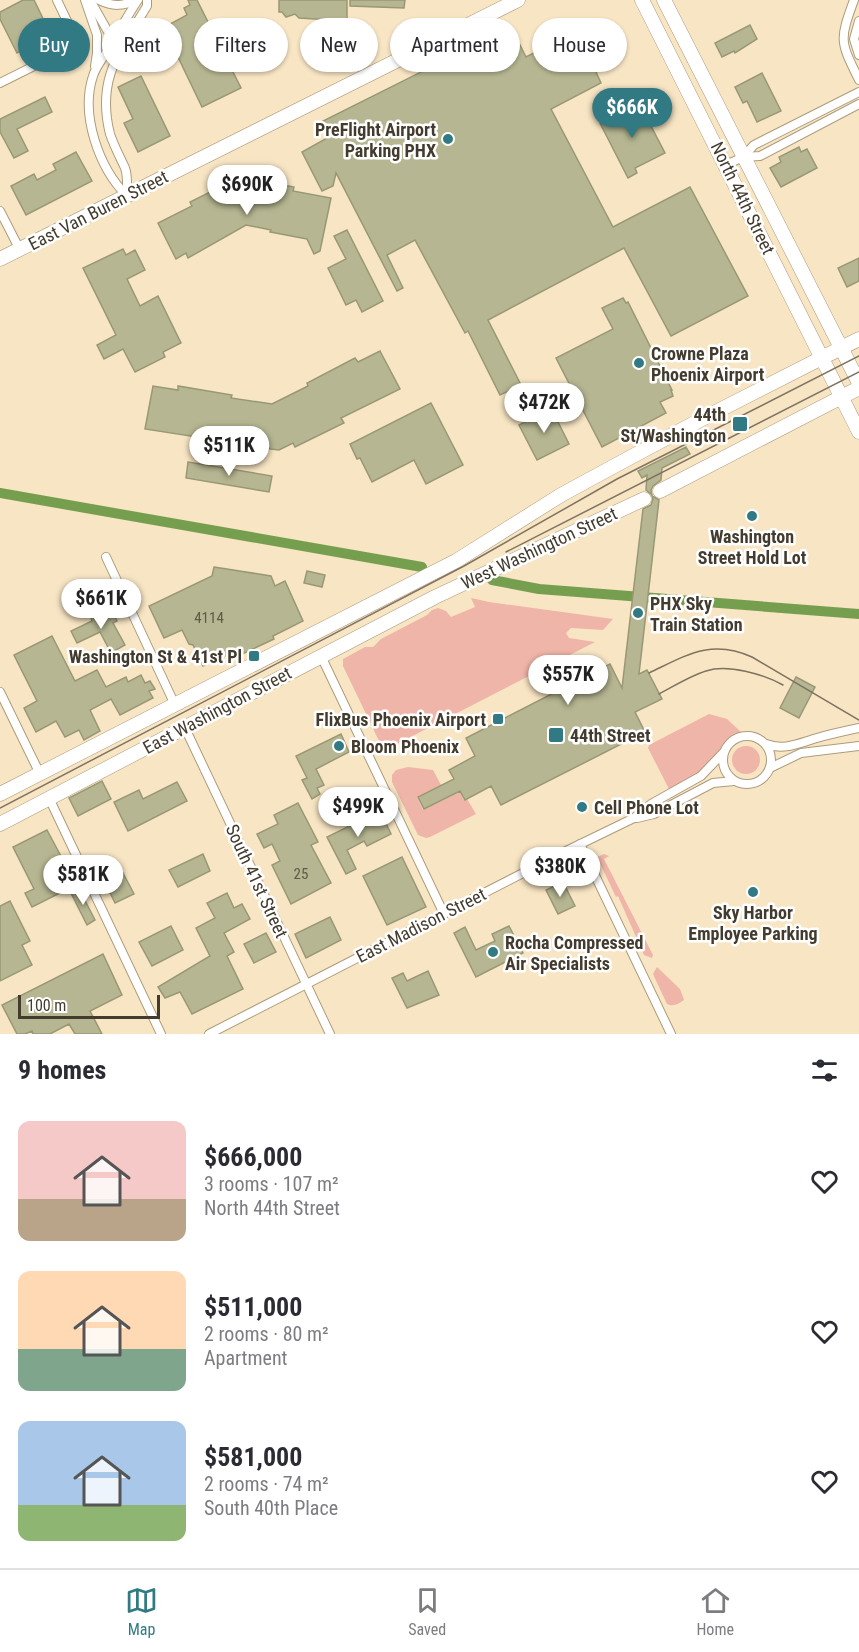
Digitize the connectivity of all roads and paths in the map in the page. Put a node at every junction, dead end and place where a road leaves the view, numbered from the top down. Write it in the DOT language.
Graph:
graph roads {
  1 [pos="57,0"];
  2 [pos="85,0"];
  3 [pos="90,0"];
  4 [pos="99,0"];
  5 [pos="138,0"];
  6 [pos="147,0"];
  7 [pos="518,0"];
  8 [pos="642,0"];
  9 [pos="664,0"];
  10 [pos="854,0"];
  11 [pos="127,18"];
  12 [pos="140,18"];
  13 [pos="859,21"];
  14 [pos="102,23"];
  15 [pos="859,55"];
  16 [pos="102,59"];
  17 [pos="110,72"];
  18 [pos="93,74"];
  19 [pos="859,80"];
  20 [pos="0,83"];
  21 [pos="859,92"];
  22 [pos="859,104"];
  23 [pos="743,157"];
  24 [pos="726,165"];
  25 [pos="127,196"];
  26 [pos="0,211"];
  27 [pos="20,250"];
  28 [pos="0,260"];
  29 [pos="859,339"];
  30 [pos="841,348"];
  31 [pos="822,358"];
  32 [pos="859,383"];
  33 [pos="859,388"];
  34 [pos="842,397"];
  35 [pos="859,432"];
  36 [pos="660,491"];
  37 [pos="644,499"];
  38 [pos="106,557"];
  39 [pos="393,593"];
  40 [pos="435,597"];
  41 [pos="321,656"];
  42 [pos="0,692"];
  43 [pos="175,705"];
  44 [pos="185,728"];
  45 [pos="859,728"];
  46 [pos="766,744"];
  47 [pos="859,746"];
  48 [pos="723,753"];
  49 [pos="770,768"];
  50 [pos="40,774"];
  51 [pos="734,781"];
  52 [pos="0,794"];
  53 [pos="49,798"];
  54 [pos="634,818"];
  55 [pos="0,824"];
  56 [pos="580,844"];
  57 [pos="444,914"];
  58 [pos="305,984"];
  59 [pos="161,1034"];
  60 [pos="209,1034"];
  61 [pos="330,1034"];
  62 [pos="671,1034"];
  1 -- 20 [label="street"];
  2 -- 18 [label="street"];
  3 -- 14 [label="street"];
  4 -- 5 [label="street"];
  5 -- 11 [label="street"];
  6 -- 12 [label="street"];
  7 -- 25 [label="main road, East Van Buren Street"];
  8 -- 24 [label="main road, North 44th Street"];
  9 -- 23 [label="main road, North 44th Street"];
  10 -- 19 [label="street"];
  13 -- 15 [label="street"];
  16 -- 18 [label="street"];
  17 -- 25 [label="street"];
  18 -- 25 [label="street"];
  21 -- 23 [label="street"];
  22 -- 23 [label="street"];
  23 -- 24 [label="street"];
  23 -- 30 [label="main road, North 44th Street"];
  24 -- 31 [label="main road, North 44th Street"];
  25 -- 27 [label="main road, East Van Buren Street"];
  26 -- 27 [label="street"];
  27 -- 28 [label="main road, East Van Buren Street"];
  29 -- 30 [label="main road"];
  30 -- 31 [label="main road"];
  30 -- 32 [label="main road, North 44th Street"];
  31 -- 34 [label="main road, North 44th Street"];
  31 -- 39 [label="main road, West Washington Street"];
  33 -- 34 [label="main road"];
  34 -- 35 [label="main road, North 44th Street"];
  34 -- 36 [label="main road"];
  37 -- 40 [label="main road, West Washington Street"];
  38 -- 43 [label="street"];
  39 -- 43 [label="main road, East Washington Street"];
  40 -- 41 [label="main road, East Washington Street"];
  41 -- 44 [label="main road, East Washington Street"];
  41 -- 57 [label="street"];
  42 -- 50 [label="street"];
  43 -- 50 [label="main road, East Washington Street"];
  44 -- 53 [label="main road, East Washington Street"];
  44 -- 58 [label="street, South 41st Street"];
  45 -- 46 [label="street"];
  46 -- 48 [label="street"];
  46 -- 49 [label="street"];
  47 -- 49 [label="street"];
  48 -- 51 [label="street"];
  48 -- 54 [label="street, East Madison Street"];
  49 -- 51 [label="street"];
  50 -- 52 [label="main road, East Washington Street"];
  51 -- 54 [label="street, East Madison Street"];
  53 -- 55 [label="main road, East Washington Street"];
  53 -- 59 [label="street"];
  54 -- 56 [label="street, East Madison Street"];
  56 -- 57 [label="street, East Madison Street"];
  56 -- 62 [label="street"];
  57 -- 58 [label="street, East Madison Street"];
  58 -- 60 [label="street, East Madison Street"];
  58 -- 61 [label="street, South 41st Street"];
}
